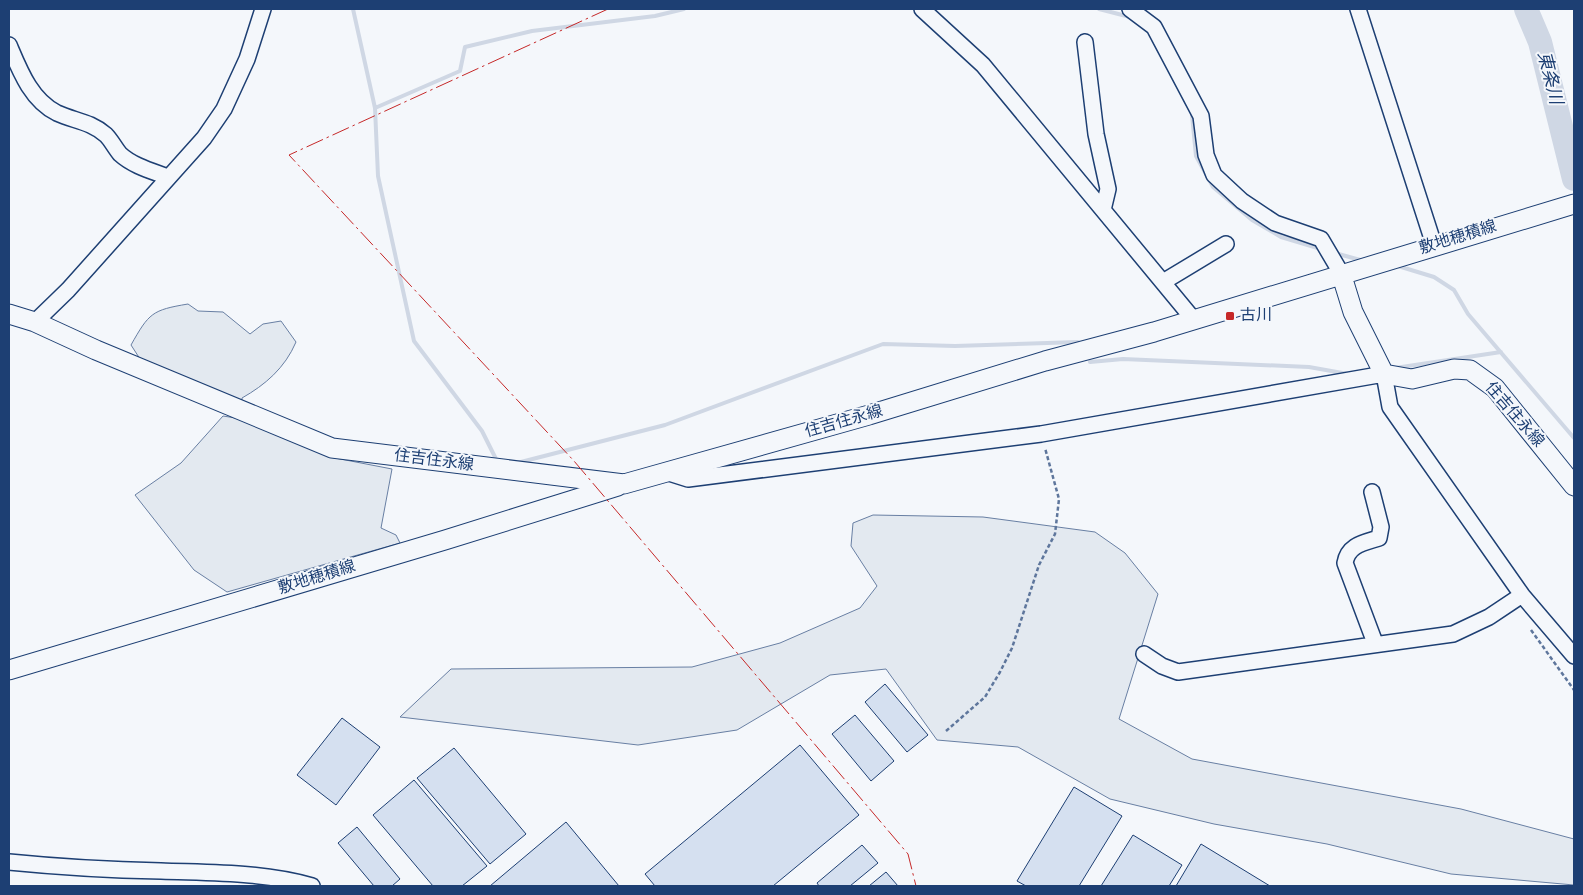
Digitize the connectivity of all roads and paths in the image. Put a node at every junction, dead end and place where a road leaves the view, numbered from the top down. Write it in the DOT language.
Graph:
graph roads {
  1 [pos="263,9"];
  2 [pos="922,9"];
  3 [pos="1130,9"];
  4 [pos="1358,9"];
  5 [pos="1085,42"];
  6 [pos="9,45"];
  7 [pos="168,177"];
  8 [pos="1574,204"];
  9 [pos="1103,210"];
  10 [pos="1226,244"];
  11 [pos="1434,245"];
  12 [pos="1341,273"];
  13 [pos="1163,282"];
  14 [pos="9,314"];
  15 [pos="1194,320"];
  16 [pos="36,322"];
  17 [pos="1384,374"];
  18 [pos="1041,434"];
  19 [pos="669,473"];
  20 [pos="624,484"];
  21 [pos="1574,486"];
  22 [pos="1372,492"];
  23 [pos="1522,595"];
  24 [pos="1528,624"];
  25 [pos="1375,643"];
  26 [pos="1144,654"];
  27 [pos="1574,656"];
  28 [pos="9,670"];
  29 [pos="1574,690"];
  30 [pos="946,731"];
  31 [pos="9,862"];
  32 [pos="312,886"];
  1 -- 7 [label="street"];
  2 -- 9 [label="street"];
  3 -- 12 [label="street"];
  4 -- 11 [label="street"];
  5 -- 9 [label="street"];
  6 -- 7 [label="street"];
  7 -- 16 [label="street"];
  8 -- 11 [label="main road, 敷地穂積線"];
  9 -- 13 [label="street"];
  10 -- 13 [label="street"];
  11 -- 12 [label="main road, 敷地穂積線"];
  12 -- 15 [label="main road, 住吉住永線"];
  12 -- 17 [label="main road"];
  13 -- 15 [label="street"];
  14 -- 16 [label="main road, 住吉住永線"];
  15 -- 19 [label="main road, 住吉住永線"];
  16 -- 20 [label="main road, 住吉住永線"];
  17 -- 18 [label="street"];
  17 -- 21 [label="main road, 住吉住永線"];
  17 -- 23 [label="street"];
  18 -- 19 [label="street"];
  18 -- 30 [label="path"];
  19 -- 20 [label="main road, 住吉住永線"];
  20 -- 28 [label="main road, 敷地穂積線"];
  22 -- 25 [label="street"];
  23 -- 25 [label="street"];
  23 -- 27 [label="street"];
  24 -- 29 [label="path"];
  25 -- 26 [label="street"];
  31 -- 32 [label="street"];
}
